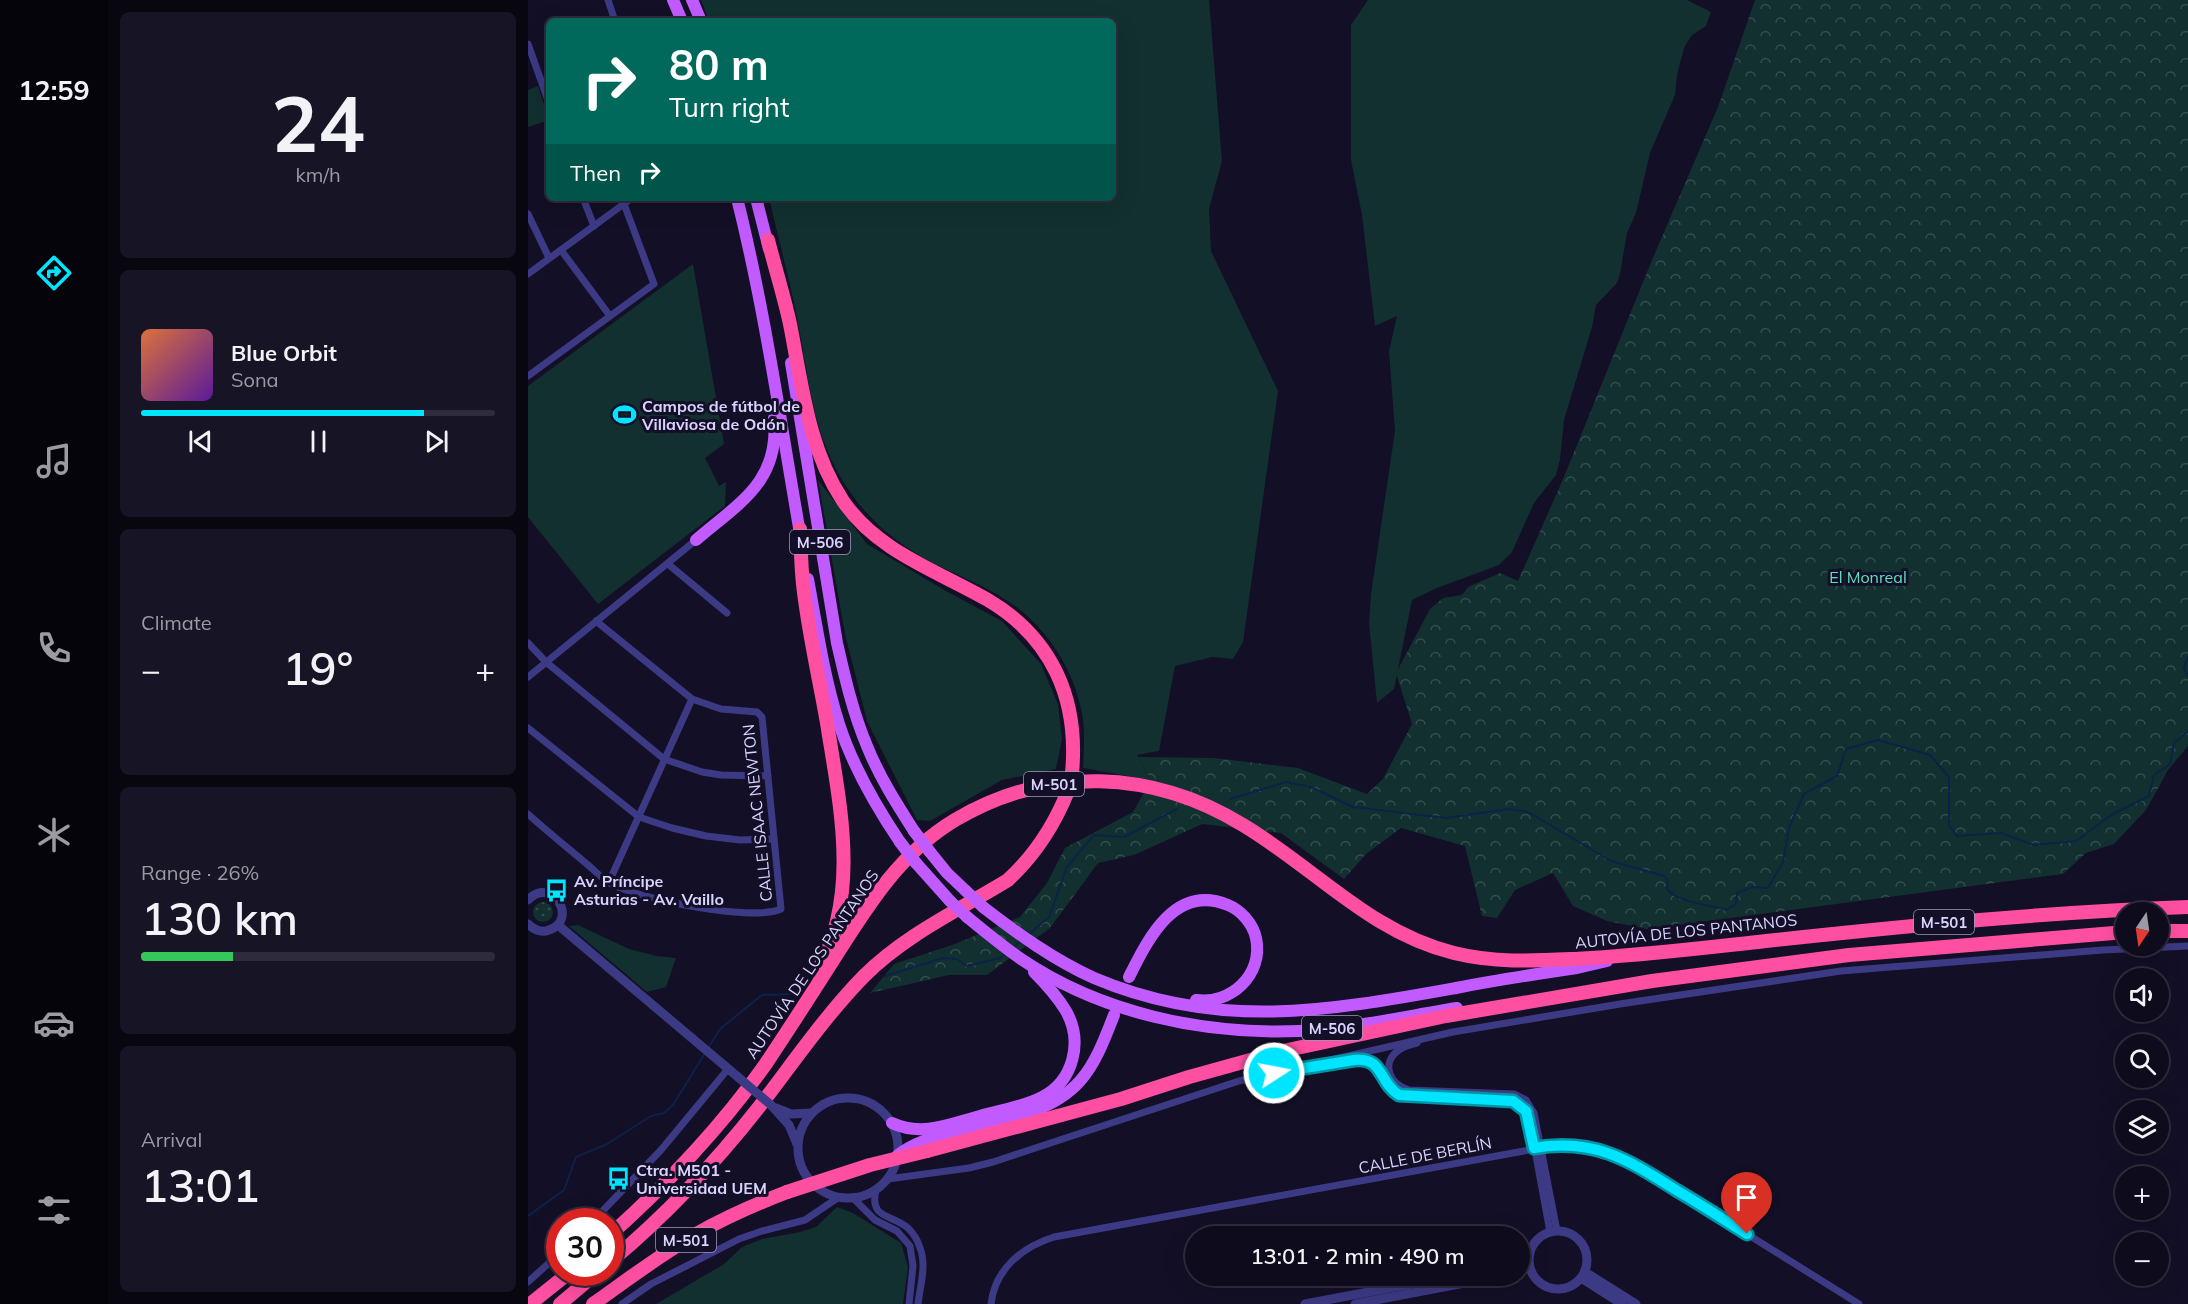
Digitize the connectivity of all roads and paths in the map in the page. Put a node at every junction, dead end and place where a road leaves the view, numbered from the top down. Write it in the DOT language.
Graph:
graph roads {
  1 [pos="608,0"];
  2 [pos="673,0"];
  3 [pos="692,0"];
  4 [pos="614,18"];
  5 [pos="681,18"];
  6 [pos="700,18"];
  7 [pos="528,44"];
  8 [pos="546,74"];
  9 [pos="540,77"];
  10 [pos="546,94"];
  11 [pos="585,201"];
  12 [pos="628,201"];
  13 [pos="738,201"];
  14 [pos="757,201"];
  15 [pos="624,204"];
  16 [pos="528,214"];
  17 [pos="594,226"];
  18 [pos="768,240"];
  19 [pos="561,250"];
  20 [pos="549,258"];
  21 [pos="528,273"];
  22 [pos="610,316"];
  23 [pos="765,322"];
  24 [pos="528,376"];
  25 [pos="800,530"];
  26 [pos="696,540"];
  27 [pos="668,564"];
  28 [pos="727,613"];
  29 [pos="596,621"];
  30 [pos="528,643"];
  31 [pos="546,662"];
  32 [pos="528,677"];
  33 [pos="692,699"];
  34 [pos="528,728"];
  35 [pos="664,759"];
  36 [pos="768,776"];
  37 [pos="528,814"];
  38 [pos="639,817"];
  39 [pos="774,839"];
  40 [pos="609,882"];
  41 [pos="528,886"];
  42 [pos="537,894"];
  43 [pos="528,900"];
  44 [pos="2188,907"];
  45 [pos="558,925"];
  46 [pos="529,927"];
  47 [pos="2188,930"];
  48 [pos="2169,931"];
  49 [pos="2115,933"];
  50 [pos="2188,946"];
  51 [pos="1626,957"];
  52 [pos="1023,960"];
  53 [pos="1129,977"];
  54 [pos="1652,981"];
  55 [pos="1150,997"];
  56 [pos="1114,1016"];
  57 [pos="1453,1032"];
  58 [pos="728,1069"];
  59 [pos="1286,1070"];
  60 [pos="761,1071"];
  61 [pos="771,1105"];
  62 [pos="812,1113"];
  63 [pos="892,1123"];
  64 [pos="798,1146"];
  65 [pos="1537,1148"];
  66 [pos="898,1155"];
  67 [pos="888,1179"];
  68 [pos="876,1190"];
  69 [pos="839,1197"];
  70 [pos="853,1198"];
  71 [pos="605,1208"];
  72 [pos="624,1221"];
  73 [pos="1554,1231"];
  74 [pos="624,1249"];
  75 [pos="1530,1251"];
  76 [pos="546,1266"];
  77 [pos="1530,1271"];
  78 [pos="1583,1275"];
  79 [pos="528,1282"];
  80 [pos="552,1286"];
  81 [pos="581,1286"];
  82 [pos="1401,1286"];
  83 [pos="1448,1286"];
  84 [pos="530,1304"];
  85 [pos="560,1304"];
  86 [pos="593,1304"];
  87 [pos="622,1304"];
  88 [pos="909,1304"];
  89 [pos="918,1304"];
  90 [pos="991,1304"];
  91 [pos="1305,1304"];
  92 [pos="1354,1304"];
  93 [pos="1622,1304"];
  94 [pos="1636,1304"];
  95 [pos="1859,1304"];
  1 -- 4 [label="street"];
  2 -- 5 [label="main road"];
  3 -- 6 [label="main road"];
  7 -- 9 [label="street"];
  8 -- 9 [label="street"];
  9 -- 10 [label="street"];
  11 -- 17 [label="street"];
  12 -- 15 [label="street"];
  13 -- 23 [label="main road, M-506"];
  14 -- 18 [label="main road, M-506"];
  15 -- 17 [label="street"];
  15 -- 22 [label="street"];
  16 -- 20 [label="street"];
  17 -- 19 [label="street"];
  18 -- 55 [label="main road, M-506, bridge"];
  18 -- 74 [label="highway, bridge"];
  19 -- 20 [label="street"];
  19 -- 22 [label="street"];
  20 -- 21 [label="street"];
  22 -- 24 [label="street"];
  23 -- 25 [label="main road, M-506"];
  23 -- 26 [label="main road"];
  25 -- 52 [label="main road, M-506, bridge"];
  25 -- 60 [label="highway"];
  26 -- 27 [label="street"];
  27 -- 28 [label="street"];
  27 -- 29 [label="street"];
  29 -- 31 [label="street"];
  29 -- 33 [label="street"];
  30 -- 31 [label="street"];
  31 -- 32 [label="street"];
  31 -- 35 [label="street"];
  33 -- 35 [label="street"];
  33 -- 36 [label="street, CALLE ISAAC NEWTON"];
  34 -- 38 [label="street"];
  35 -- 36 [label="street"];
  35 -- 38 [label="street"];
  36 -- 39 [label="street, CALLE ISAAC NEWTON"];
  37 -- 40 [label="street"];
  38 -- 39 [label="street"];
  38 -- 40 [label="street"];
  39 -- 40 [label="street, CALLE ISAAC NEWTON"];
  41 -- 42 [label="street"];
  42 -- 43 [label="street"];
  42 -- 45 [label="street"];
  44 -- 51 [label="highway, AUTOVÍA DE LOS PANTANOS / M-501"];
  45 -- 46 [label="street"];
  45 -- 58 [label="street"];
  47 -- 48 [label="highway"];
  49 -- 54 [label="highway, M-501"];
  50 -- 57 [label="street"];
  51 -- 55 [label="main road, M-506"];
  51 -- 60 [label="highway, AUTOVÍA DE LOS PANTANOS / M-501"];
  52 -- 54 [label="main road, M-506"];
  52 -- 63 [label="main road"];
  53 -- 55 [label="main road"];
  54 -- 86 [label="highway, M-501, bridge"];
  56 -- 66 [label="main road"];
  57 -- 59 [label="street"];
  57 -- 65 [label="street"];
  58 -- 61 [label="street, bridge"];
  58 -- 71 [label="street"];
  59 -- 65 [label="street"];
  59 -- 67 [label="street"];
  60 -- 72 [label="highway, AUTOVÍA DE LOS PANTANOS / M-501"];
  61 -- 62 [label="street"];
  61 -- 64 [label="street"];
  62 -- 63 [label="street"];
  62 -- 64 [label="street"];
  63 -- 66 [label="street"];
  64 -- 69 [label="street"];
  65 -- 73 [label="street"];
  65 -- 90 [label="street, CALLE DE BERLÍN"];
  65 -- 95 [label="street, CALLE DE BERLÍN"];
  66 -- 67 [label="street"];
  67 -- 68 [label="street"];
  68 -- 70 [label="street"];
  68 -- 89 [label="street"];
  69 -- 70 [label="street"];
  69 -- 87 [label="street"];
  70 -- 88 [label="street"];
  73 -- 75 [label="street"];
  73 -- 78 [label="street"];
  76 -- 79 [label="street"];
  77 -- 78 [label="street"];
  78 -- 93 [label="street"];
  78 -- 94 [label="street"];
  80 -- 84 [label="highway"];
  81 -- 85 [label="highway"];
  82 -- 91 [label="street"];
  83 -- 92 [label="street"];
}
